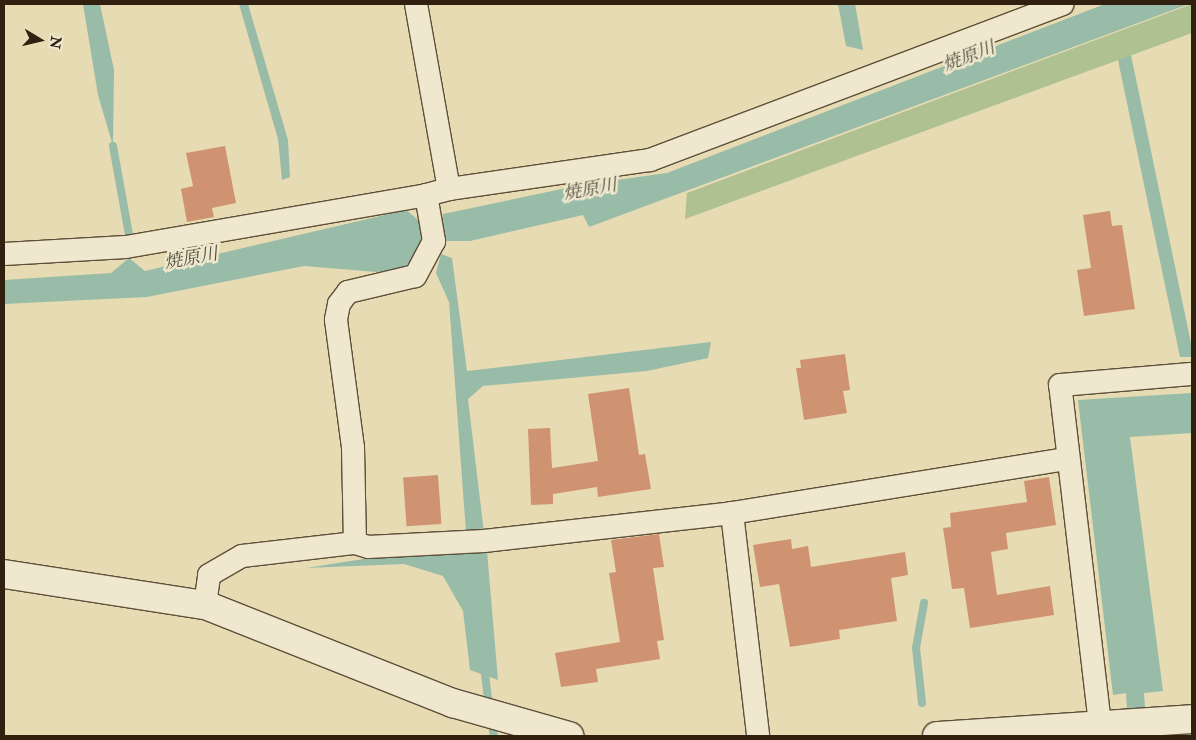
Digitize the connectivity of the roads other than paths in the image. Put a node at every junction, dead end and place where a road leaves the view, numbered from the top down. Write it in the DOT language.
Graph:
graph roads {
  1 [pos="416,4"];
  2 [pos="1063,4"];
  3 [pos="449,189"];
  4 [pos="426,195"];
  5 [pos="4,254"];
  6 [pos="1192,374"];
  7 [pos="1067,459"];
  8 [pos="732,513"];
  9 [pos="355,543"];
  10 [pos="4,574"];
  11 [pos="205,605"];
  12 [pos="1100,724"];
  13 [pos="1184,725"];
  14 [pos="569,736"];
  15 [pos="758,736"];
  16 [pos="937,736"];
  1 -- 3 [label="street"];
  2 -- 3 [label="street"];
  3 -- 4 [label="street"];
  4 -- 5 [label="street"];
  4 -- 9 [label="street"];
  6 -- 7 [label="street"];
  7 -- 8 [label="street"];
  7 -- 12 [label="street"];
  8 -- 9 [label="street"];
  8 -- 15 [label="street"];
  9 -- 11 [label="street"];
  10 -- 11 [label="street"];
  11 -- 14 [label="street"];
  12 -- 13 [label="street"];
  12 -- 16 [label="street"];
}
